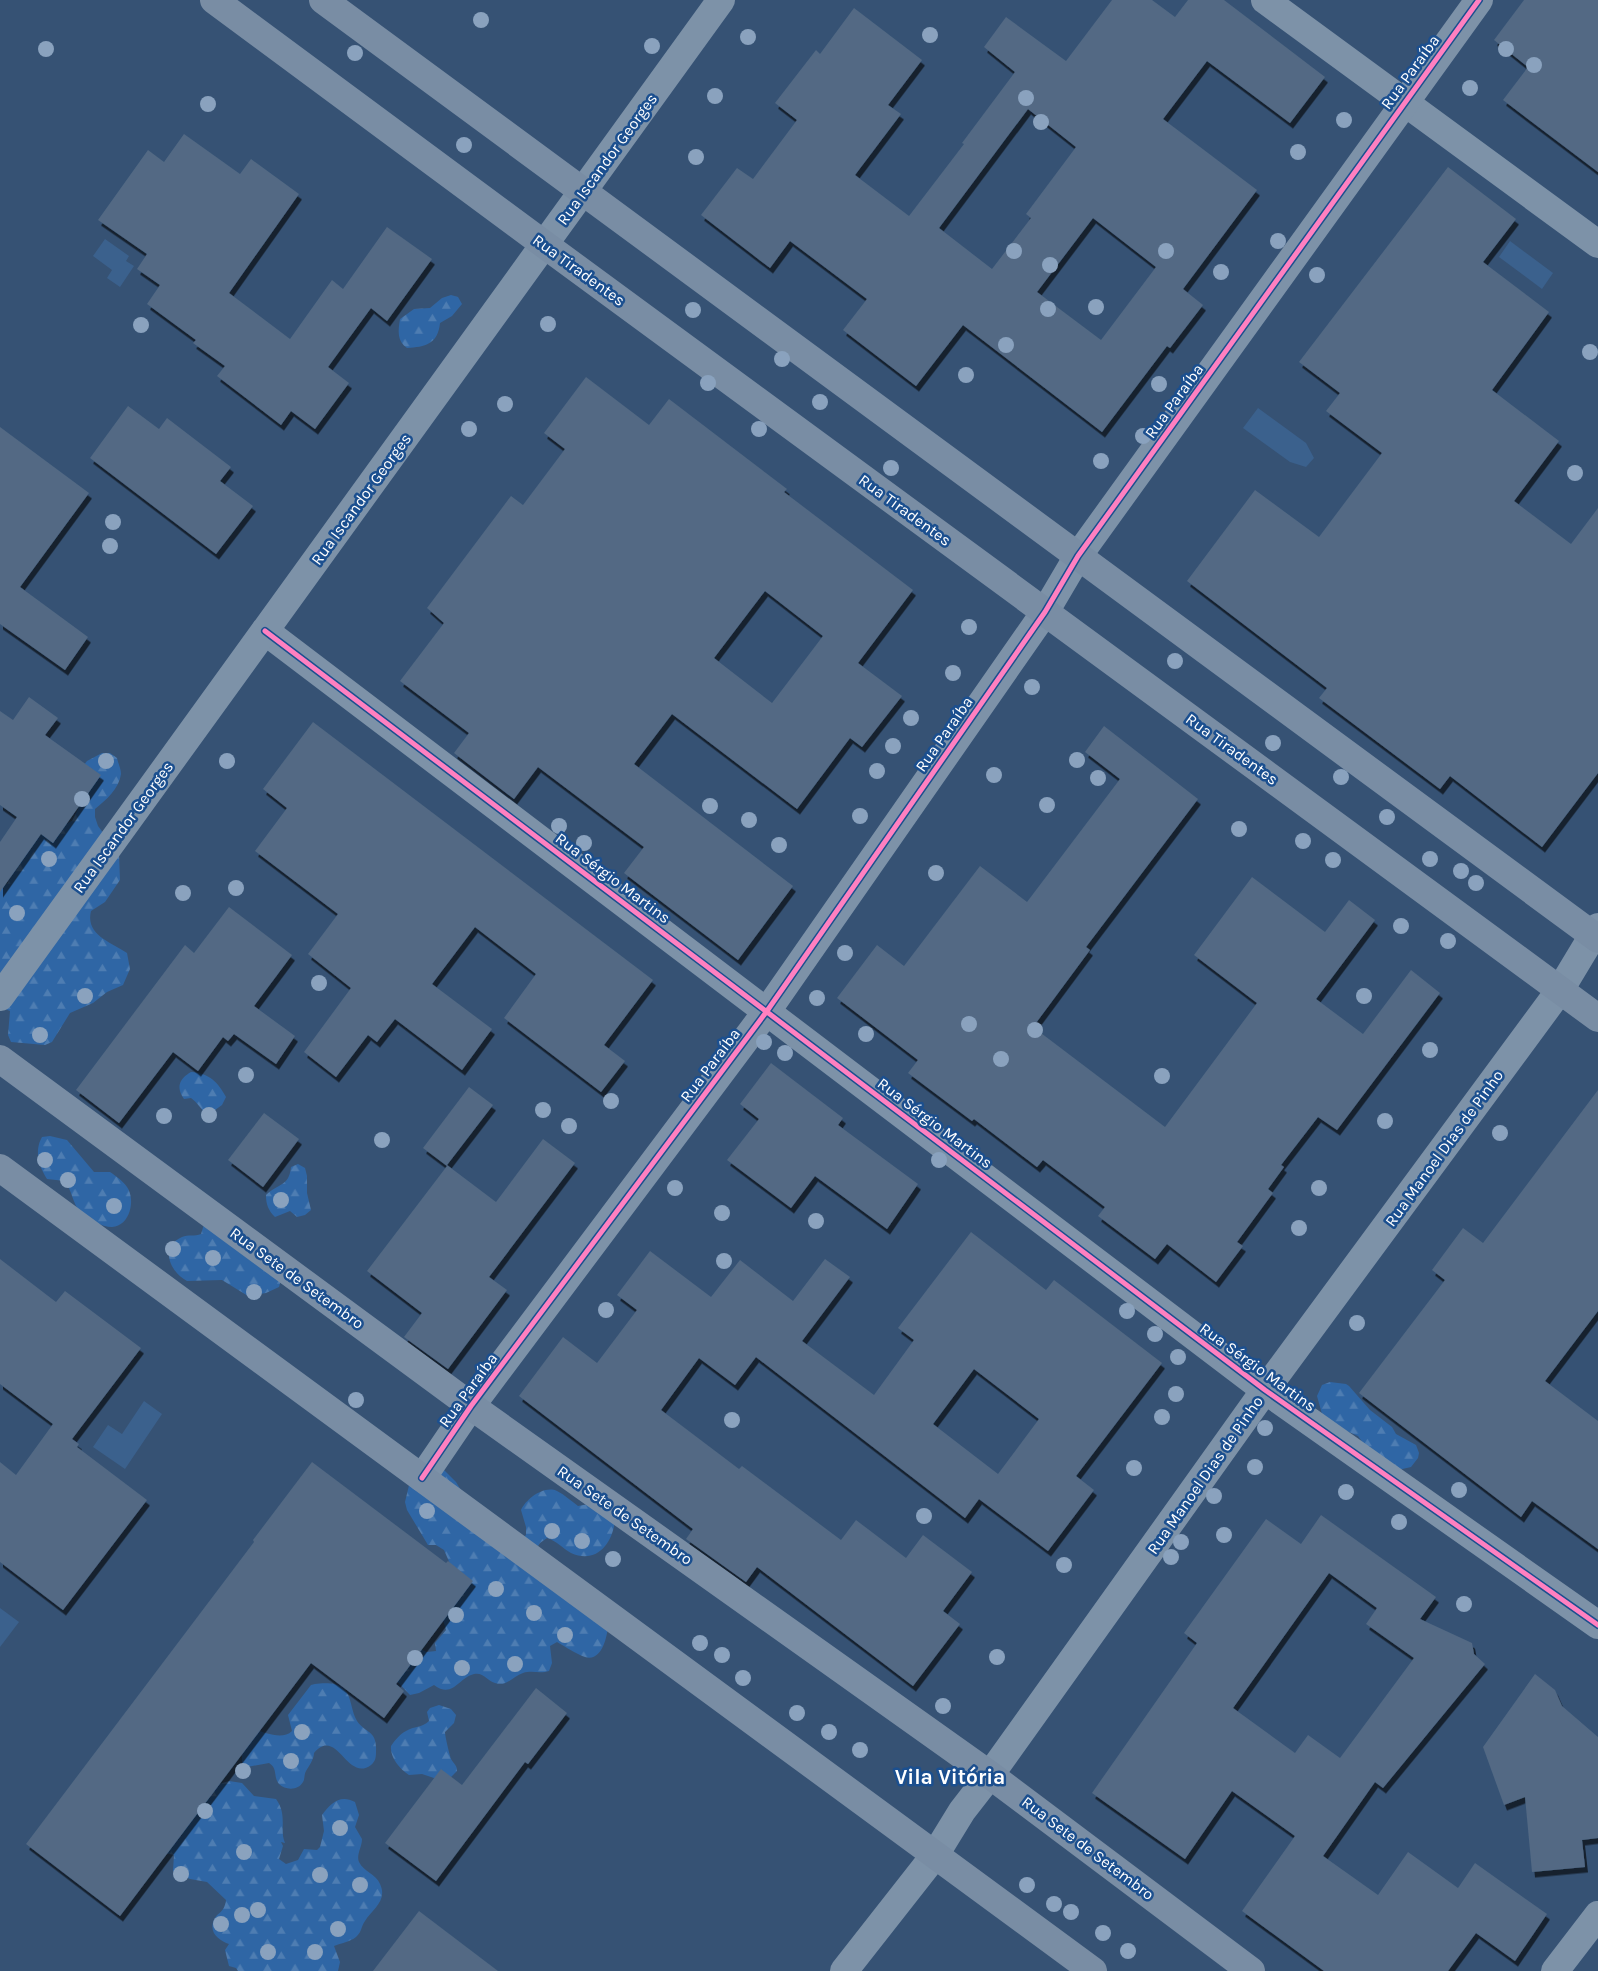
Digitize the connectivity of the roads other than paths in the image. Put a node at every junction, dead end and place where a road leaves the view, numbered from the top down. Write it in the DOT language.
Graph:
graph roads {
  1 [pos="214,0"];
  2 [pos="323,0"];
  3 [pos="721,0"];
  4 [pos="1265,0"];
  5 [pos="1479,0"];
  6 [pos="1404,102"];
  7 [pos="583,192"];
  8 [pos="1598,244"];
  9 [pos="544,245"];
  10 [pos="1078,556"];
  11 [pos="1045,612"];
  12 [pos="266,631"];
  13 [pos="1596,934"];
  14 [pos="1560,990"];
  15 [pos="0,997"];
  16 [pos="766,1011"];
  17 [pos="1598,1018"];
  18 [pos="0,1059"];
  19 [pos="0,1168"];
  20 [pos="1265,1390"];
  21 [pos="471,1406"];
  22 [pos="422,1478"];
  23 [pos="1598,1625"];
  24 [pos="990,1775"];
  25 [pos="935,1855"];
  26 [pos="1598,1914"];
  27 [pos="844,1971"];
  28 [pos="1093,1971"];
  29 [pos="1251,1971"];
  30 [pos="1555,1971"];
  1 -- 9 [label="main road, Rua Tiradentes"];
  2 -- 7 [label="main road"];
  3 -- 7 [label="street, Rua Iscandor Georges"];
  4 -- 6 [label="street"];
  5 -- 6 [label="street, Rua Paraíba"];
  6 -- 8 [label="street"];
  6 -- 10 [label="street, Rua Paraíba"];
  7 -- 9 [label="street, Rua Iscandor Georges"];
  7 -- 10 [label="main road"];
  9 -- 11 [label="main road, Rua Tiradentes"];
  9 -- 12 [label="street, Rua Iscandor Georges"];
  10 -- 11 [label="street, Rua Paraíba"];
  10 -- 13 [label="main road"];
  11 -- 14 [label="main road, Rua Tiradentes"];
  11 -- 16 [label="street, Rua Paraíba"];
  12 -- 15 [label="street, Rua Iscandor Georges"];
  12 -- 16 [label="street, Rua Sérgio Martins"];
  13 -- 14 [label="street, Rua Manoel Dias de Pinho"];
  14 -- 17 [label="main road, Rua Tiradentes"];
  14 -- 20 [label="street, Rua Manoel Dias de Pinho"];
  16 -- 20 [label="street, Rua Sérgio Martins"];
  16 -- 21 [label="street, Rua Paraíba"];
  18 -- 21 [label="main road, Rua Sete de Setembro"];
  19 -- 22 [label="main road"];
  20 -- 23 [label="street, Rua Sérgio Martins"];
  20 -- 24 [label="street, Rua Manoel Dias de Pinho"];
  21 -- 22 [label="street, Rua Paraíba"];
  21 -- 24 [label="main road, Rua Sete de Setembro"];
  22 -- 25 [label="main road"];
  24 -- 25 [label="street, Rua Manoel Dias de Pinho"];
  24 -- 29 [label="main road, Rua Sete de Setembro"];
  25 -- 27 [label="street, Rua Manoel Dias de Pinho"];
  25 -- 28 [label="main road"];
  26 -- 30 [label="street"];
}
